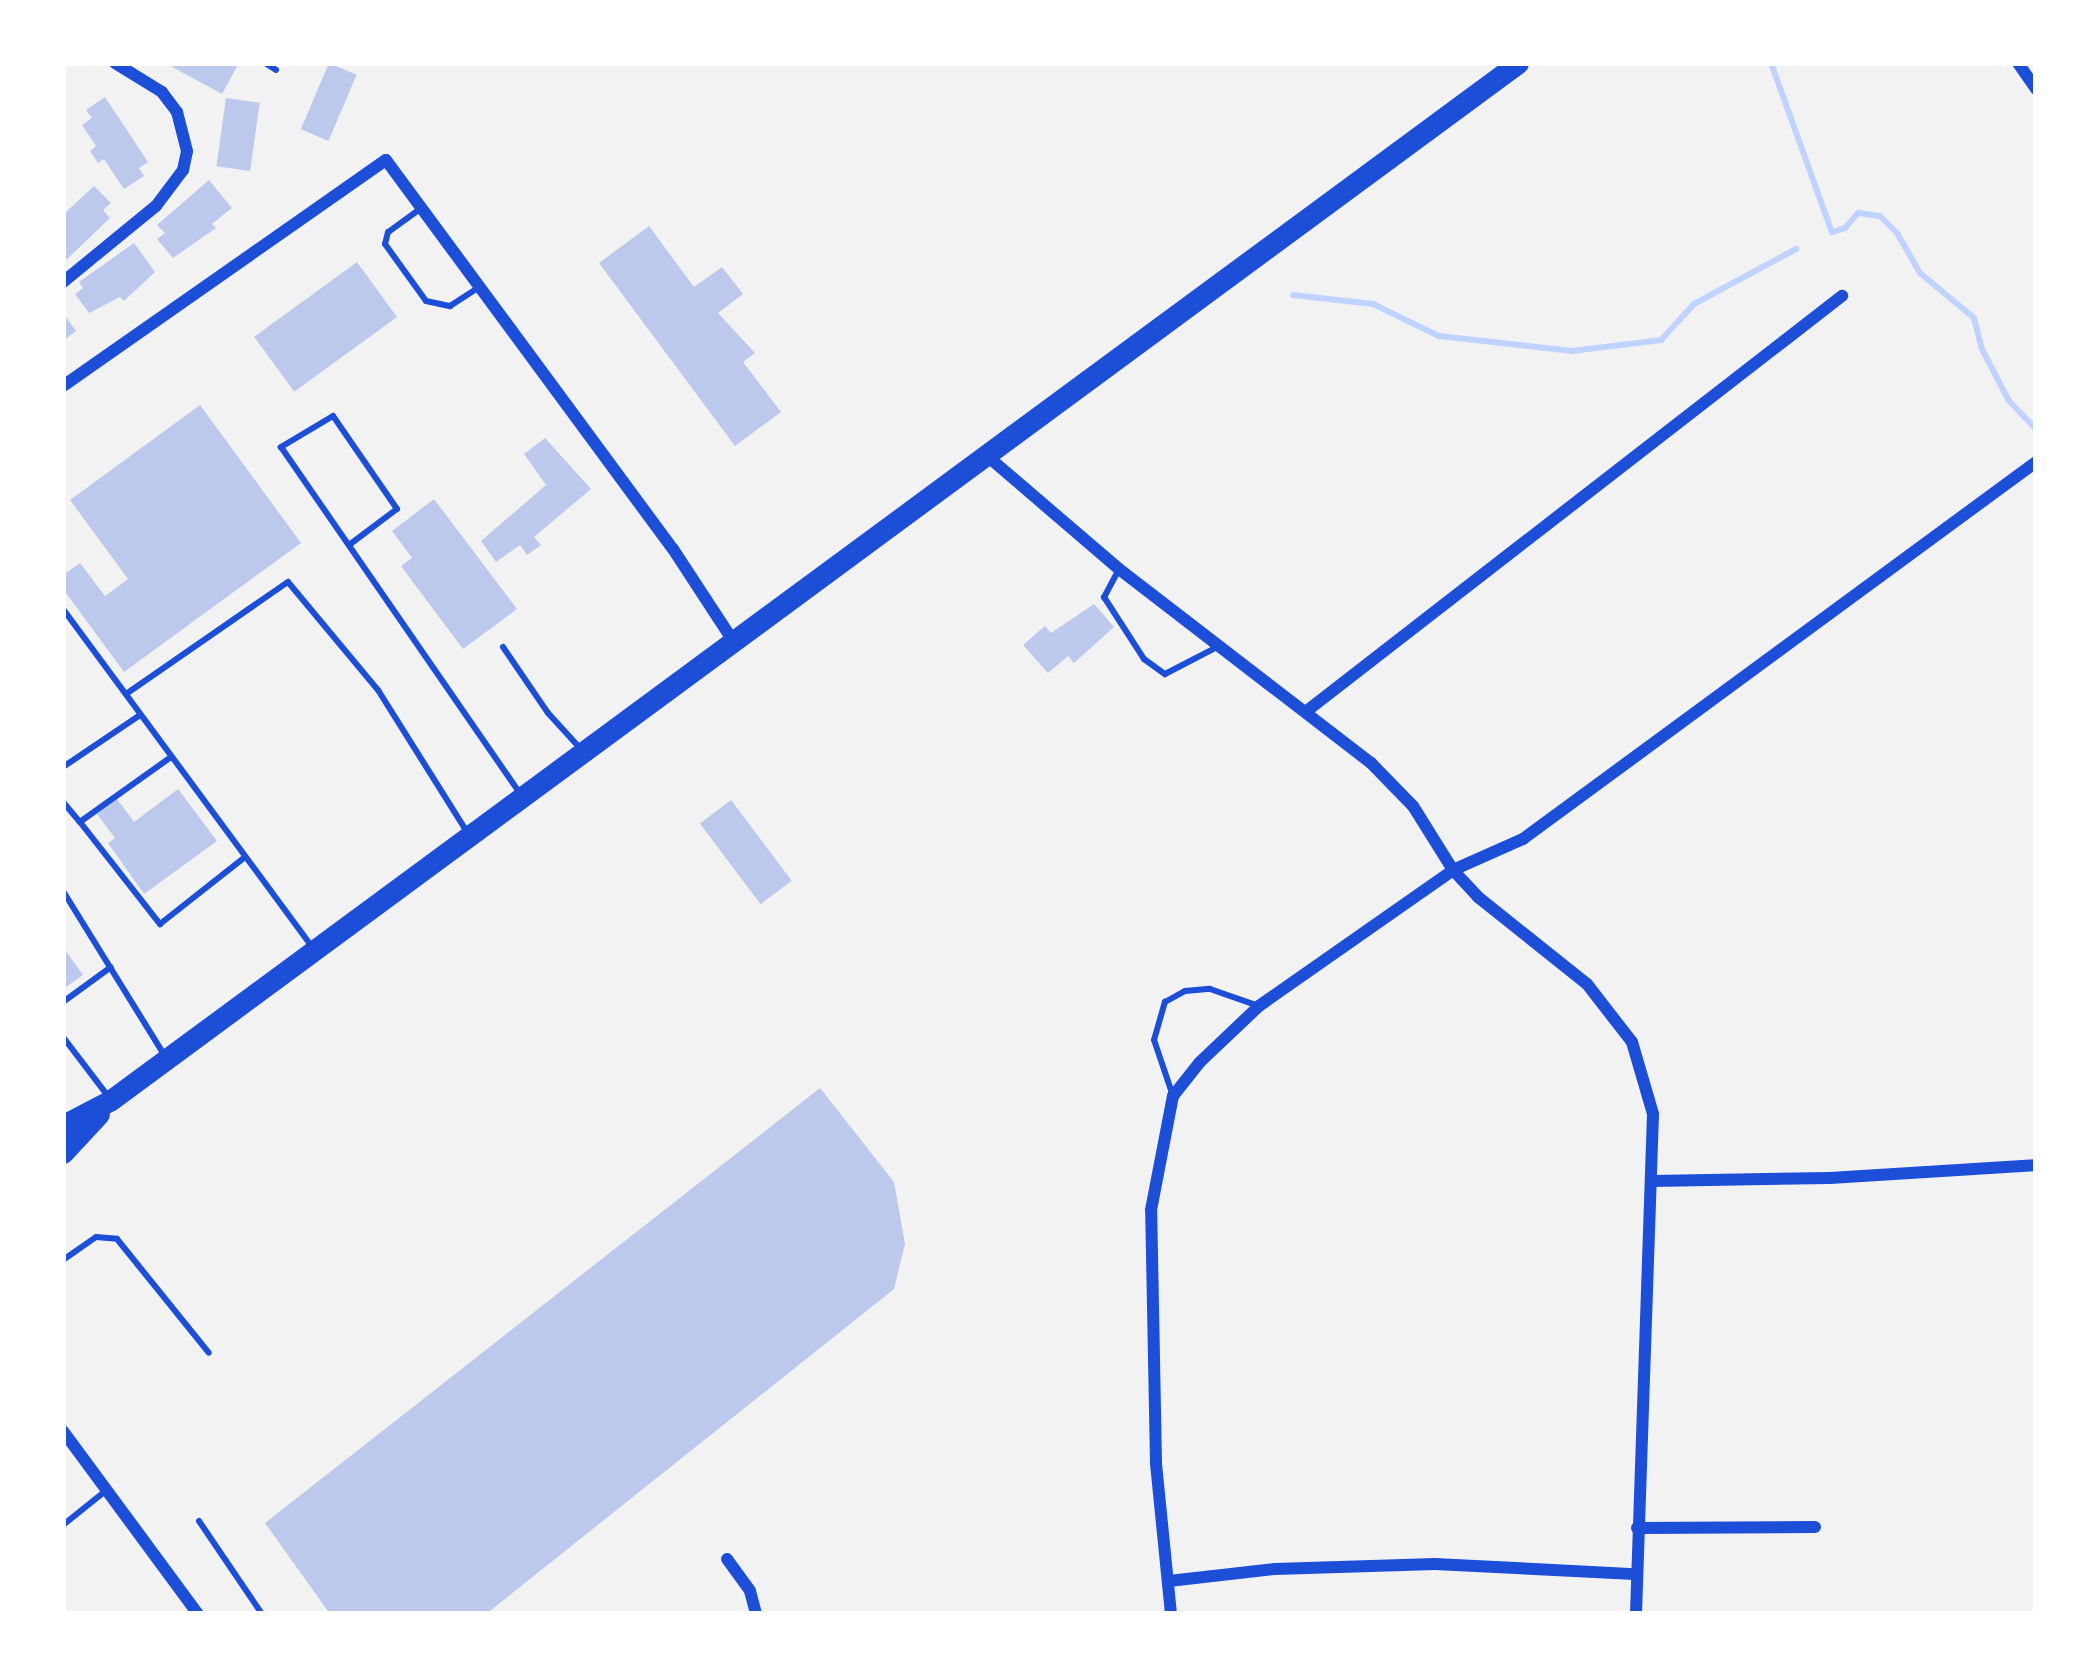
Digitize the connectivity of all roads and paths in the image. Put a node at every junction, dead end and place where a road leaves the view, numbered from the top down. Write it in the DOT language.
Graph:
graph roads {
  1 [pos="115,63"];
  2 [pos="265,63"];
  3 [pos="1518,63"];
  4 [pos="2018,63"];
  5 [pos="276,70"];
  6 [pos="2036,89"];
  7 [pos="423,206"];
  8 [pos="63,282"];
  9 [pos="479,287"];
  10 [pos="1842,296"];
  11 [pos="63,386"];
  12 [pos="986,455"];
  13 [pos="2036,462"];
  14 [pos="349,545"];
  15 [pos="1119,569"];
  16 [pos="63,609"];
  17 [pos="732,639"];
  18 [pos="503,647"];
  19 [pos="1217,647"];
  20 [pos="126,694"];
  21 [pos="1308,710"];
  22 [pos="140,715"];
  23 [pos="582,749"];
  24 [pos="171,757"];
  25 [pos="63,767"];
  26 [pos="521,795"];
  27 [pos="63,802"];
  28 [pos="80,822"];
  29 [pos="468,833"];
  30 [pos="244,857"];
  31 [pos="1453,870"];
  32 [pos="63,890"];
  33 [pos="313,948"];
  34 [pos="111,967"];
  35 [pos="63,1002"];
  36 [pos="1259,1006"];
  37 [pos="63,1037"];
  38 [pos="166,1058"];
  39 [pos="1173,1096"];
  40 [pos="111,1100"];
  41 [pos="63,1125"];
  42 [pos="63,1153"];
  43 [pos="2036,1165"];
  44 [pos="1652,1180"];
  45 [pos="63,1260"];
  46 [pos="209,1352"];
  47 [pos="63,1431"];
  48 [pos="106,1490"];
  49 [pos="199,1521"];
  50 [pos="63,1526"];
  51 [pos="1815,1527"];
  52 [pos="1637,1528"];
  53 [pos="727,1559"];
  54 [pos="1635,1574"];
  55 [pos="1168,1581"];
  56 [pos="198,1614"];
  57 [pos="262,1614"];
  58 [pos="756,1614"];
  59 [pos="1171,1614"];
  60 [pos="1636,1614"];
  1 -- 8 [label="street"];
  2 -- 5 [label="lane"];
  3 -- 12 [label="main road"];
  4 -- 6 [label="street"];
  7 -- 9 [label="street"];
  7 -- 9 [label="lane"];
  7 -- 11 [label="street"];
  9 -- 17 [label="street"];
  10 -- 21 [label="street"];
  12 -- 15 [label="street"];
  12 -- 17 [label="main road"];
  13 -- 31 [label="street"];
  14 -- 14 [label="lane"];
  14 -- 26 [label="lane"];
  15 -- 19 [label="street"];
  15 -- 19 [label="lane"];
  16 -- 20 [label="lane"];
  17 -- 23 [label="main road"];
  18 -- 23 [label="lane"];
  19 -- 21 [label="street"];
  20 -- 22 [label="lane"];
  20 -- 29 [label="lane"];
  21 -- 31 [label="street"];
  22 -- 24 [label="lane"];
  22 -- 25 [label="lane"];
  23 -- 26 [label="main road"];
  24 -- 28 [label="lane"];
  24 -- 30 [label="lane"];
  26 -- 29 [label="main road"];
  27 -- 28 [label="lane"];
  28 -- 30 [label="lane"];
  29 -- 33 [label="main road"];
  30 -- 33 [label="lane"];
  31 -- 36 [label="street"];
  31 -- 44 [label="street"];
  32 -- 34 [label="lane"];
  33 -- 38 [label="main road"];
  34 -- 35 [label="lane"];
  34 -- 38 [label="lane"];
  36 -- 39 [label="street"];
  36 -- 39 [label="lane"];
  37 -- 40 [label="lane"];
  38 -- 40 [label="main road"];
  39 -- 55 [label="street"];
  40 -- 41 [label="main road"];
  40 -- 42 [label="main road"];
  43 -- 44 [label="street"];
  44 -- 52 [label="street"];
  45 -- 46 [label="lane"];
  47 -- 48 [label="street"];
  48 -- 50 [label="lane"];
  48 -- 56 [label="street"];
  49 -- 57 [label="lane"];
  51 -- 52 [label="street"];
  52 -- 54 [label="street"];
  53 -- 58 [label="street"];
  54 -- 55 [label="street"];
  54 -- 60 [label="street"];
  55 -- 59 [label="street"];
}
